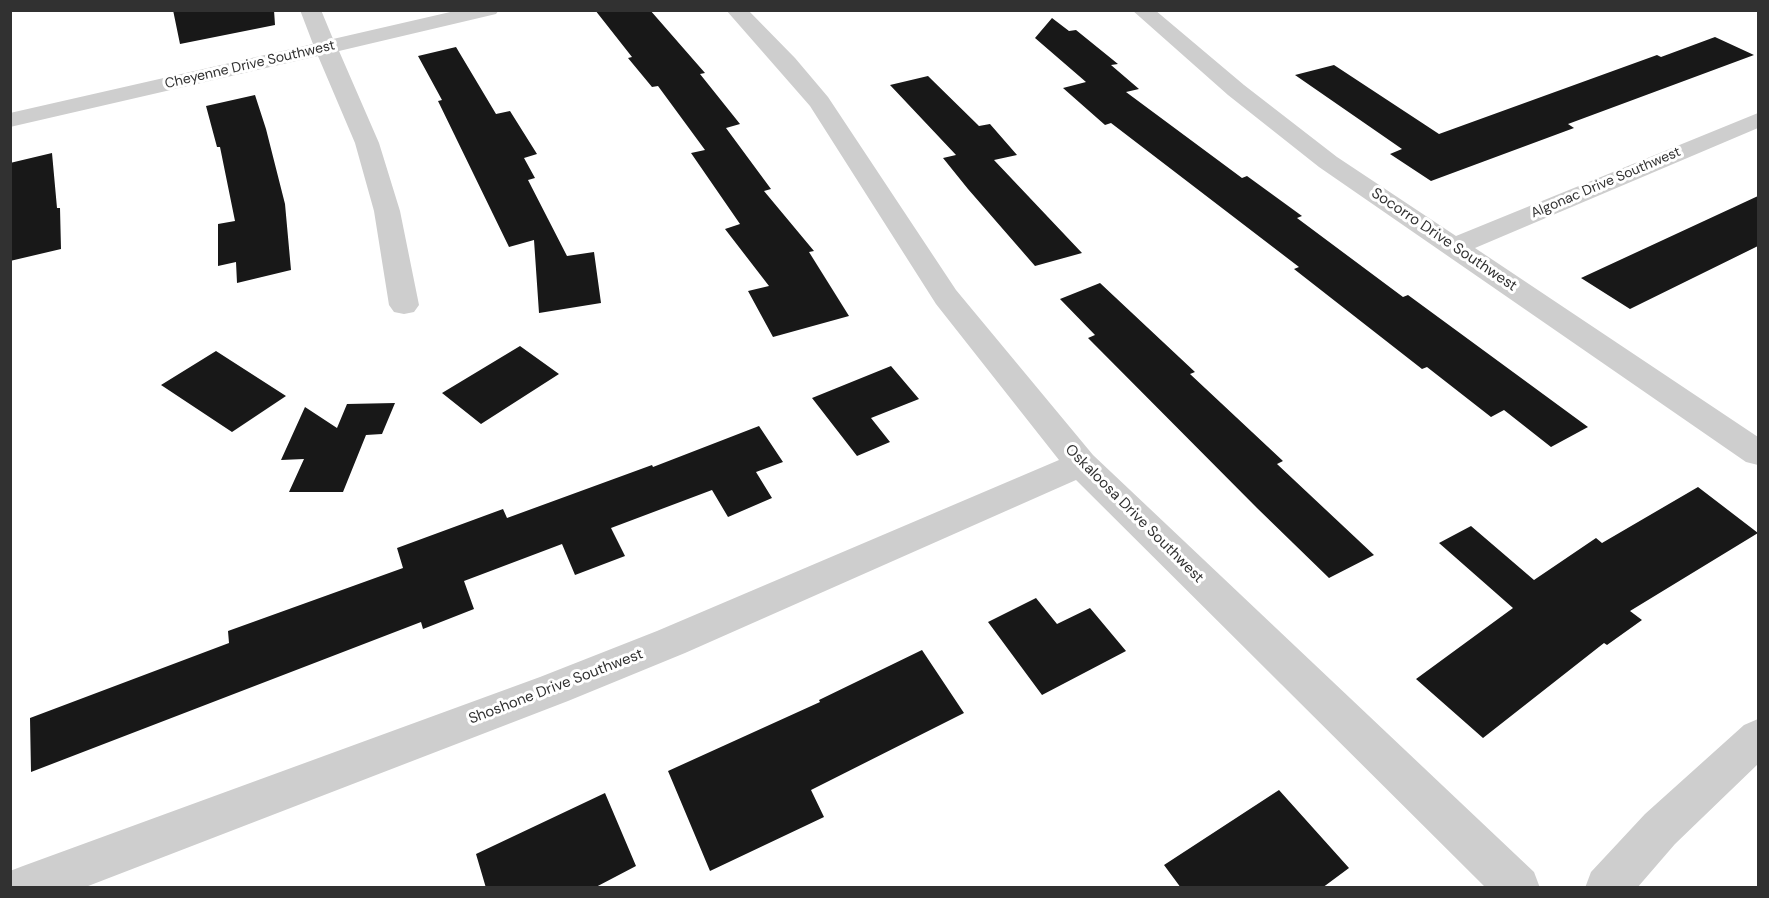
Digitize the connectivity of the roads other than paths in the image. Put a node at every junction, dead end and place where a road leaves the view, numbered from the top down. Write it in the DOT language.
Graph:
graph roads {
  1 [pos="310,10"];
  2 [pos="489,10"];
  3 [pos="736,10"];
  4 [pos="1142,10"];
  5 [pos="326,47"];
  6 [pos="10,120"];
  7 [pos="1758,120"];
  8 [pos="1454,247"];
  9 [pos="404,305"];
  10 [pos="1758,453"];
  11 [pos="1080,464"];
  12 [pos="1758,738"];
  13 [pos="23,888"];
  14 [pos="1518,888"];
  15 [pos="1607,888"];
  1 -- 5 [label="street"];
  2 -- 5 [label="street, Cheyenne Drive Southwest"];
  3 -- 11 [label="street, Oskaloosa Drive Southwest"];
  4 -- 8 [label="street, Socorro Drive Southwest"];
  5 -- 6 [label="street, Cheyenne Drive Southwest"];
  5 -- 9 [label="street"];
  7 -- 8 [label="street, Algonac Drive Southwest"];
  8 -- 10 [label="street, Socorro Drive Southwest"];
  11 -- 13 [label="street, Shoshone Drive Southwest"];
  11 -- 14 [label="street, Oskaloosa Drive Southwest"];
  12 -- 15 [label="street"];
}
